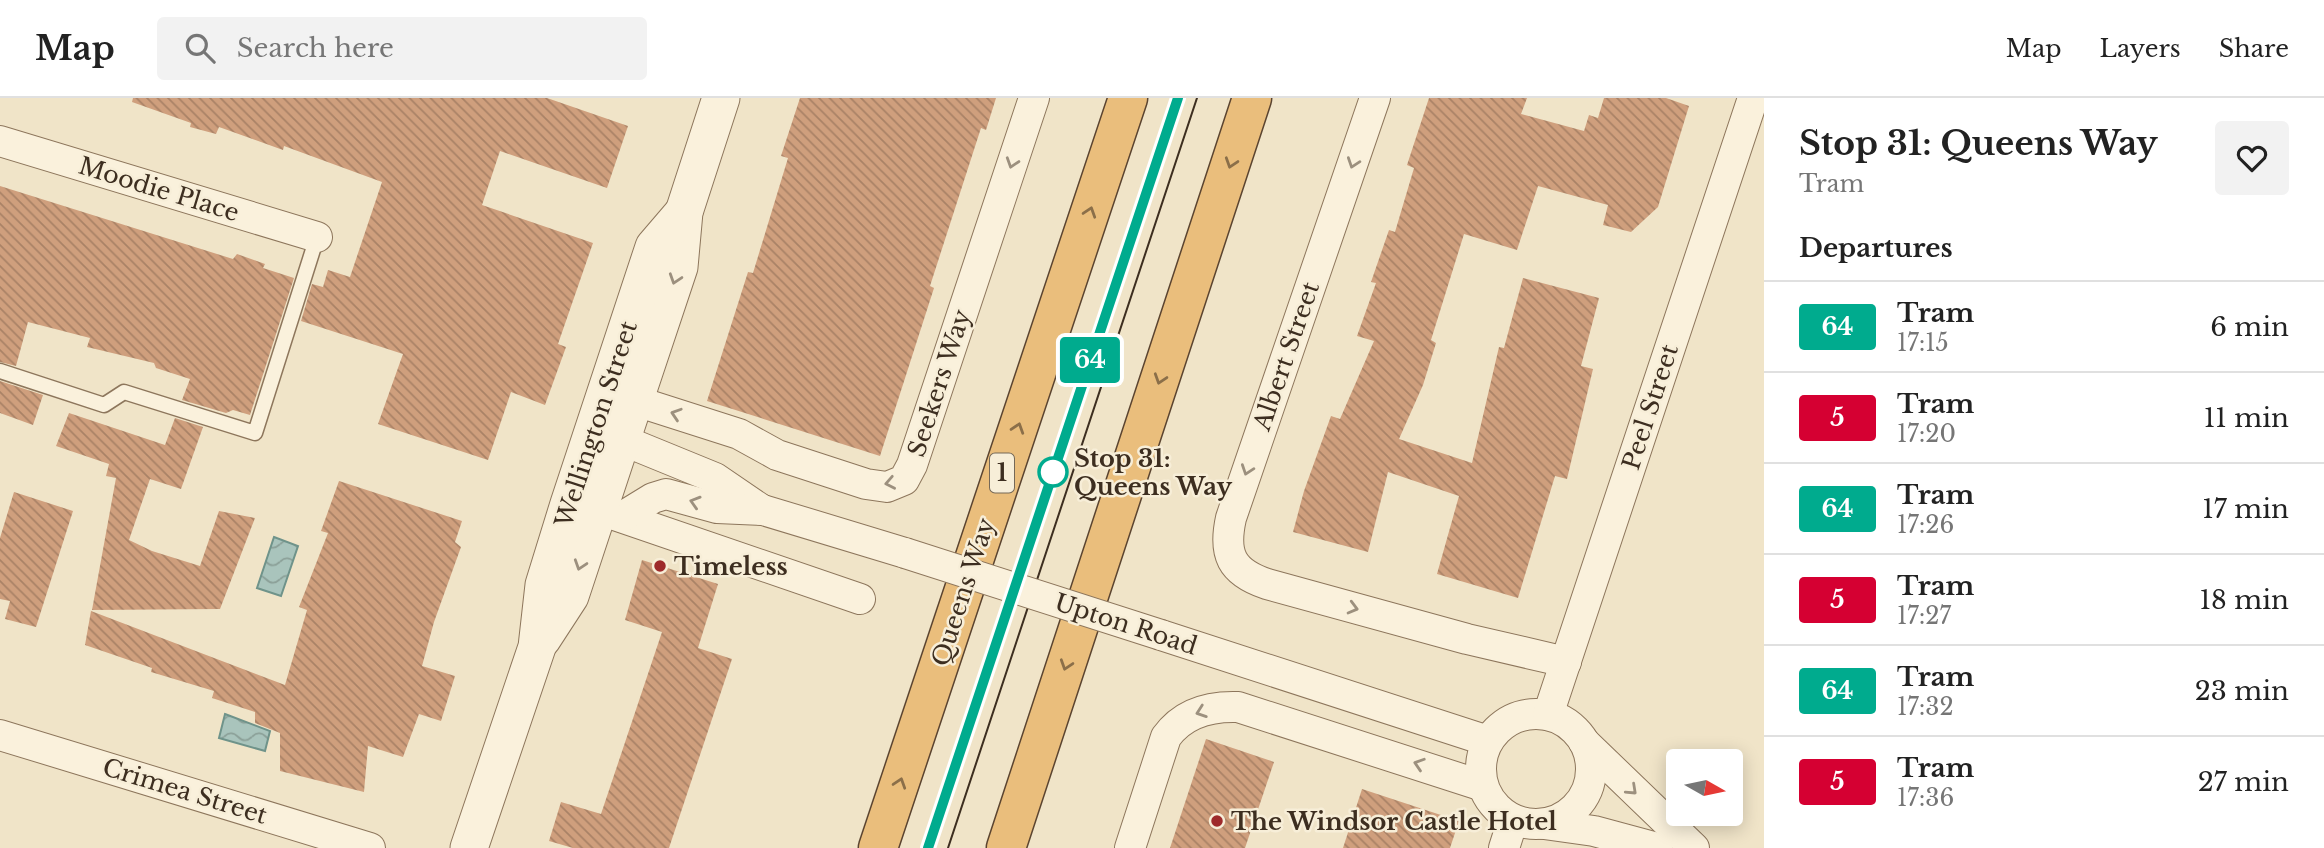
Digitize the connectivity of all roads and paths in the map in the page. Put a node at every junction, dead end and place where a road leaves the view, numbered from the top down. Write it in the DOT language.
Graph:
graph roads {
  1 [pos="721,98"];
  2 [pos="1034,98"];
  3 [pos="1128,98"];
  4 [pos="1252,98"];
  5 [pos="1375,98"];
  6 [pos="1753,98"];
  7 [pos="0,141"];
  8 [pos="684,212"];
  9 [pos="317,237"];
  10 [pos="614,369"];
  11 [pos="0,371"];
  12 [pos="635,399"];
  13 [pos="622,440"];
  14 [pos="763,510"];
  15 [pos="610,513"];
  16 [pos="860,599"];
  17 [pos="537,647"];
  18 [pos="1566,662"];
  19 [pos="1548,715"];
  20 [pos="0,735"];
  21 [pos="1488,741"];
  22 [pos="1584,742"];
  23 [pos="1483,786"];
  24 [pos="1513,820"];
  25 [pos="1544,824"];
  26 [pos="370,848"];
  27 [pos="470,848"];
  28 [pos="878,848"];
  29 [pos="1006,848"];
  30 [pos="1130,848"];
  31 [pos="1504,848"];
  32 [pos="1657,848"];
  33 [pos="1694,848"];
  1 -- 8 [label="street, Wellington Street"];
  2 -- 12 [label="street, Seekers Way, one-way"];
  28 -- 3 [label="highway, Queens Way / 1, one-way"];
  4 -- 29 [label="highway, one-way"];
  5 -- 18 [label="street, Albert Street, one-way"];
  6 -- 18 [label="street, Peel Street"];
  7 -- 9 [label="street, Moodie Place"];
  8 -- 10 [label="street, Wellington Street"];
  8 -- 12 [label="street, Wellington Street, one-way"];
  9 -- 11 [label="lane"];
  10 -- 12 [label="street"];
  10 -- 17 [label="street, Wellington Street"];
  12 -- 13 [label="street, Wellington Street"];
  13 -- 14 [label="street, Upton Road"];
  13 -- 15 [label="street, Wellington Street"];
  14 -- 15 [label="street, Upton Road, one-way"];
  14 -- 21 [label="street, Upton Road, bridge"];
  15 -- 16 [label="street"];
  15 -- 17 [label="street, Wellington Street, one-way"];
  17 -- 27 [label="street, Wellington Street"];
  18 -- 19 [label="street, Peel Street"];
  19 -- 21 [label="street"];
  19 -- 22 [label="street"];
  20 -- 26 [label="street, Crimea Street"];
  21 -- 23 [label="street"];
  22 -- 25 [label="street"];
  22 -- 33 [label="street, one-way"];
  23 -- 24 [label="street"];
  23 -- 30 [label="street, one-way"];
  24 -- 25 [label="street"];
  24 -- 31 [label="street"];
  25 -- 32 [label="street"];
}
